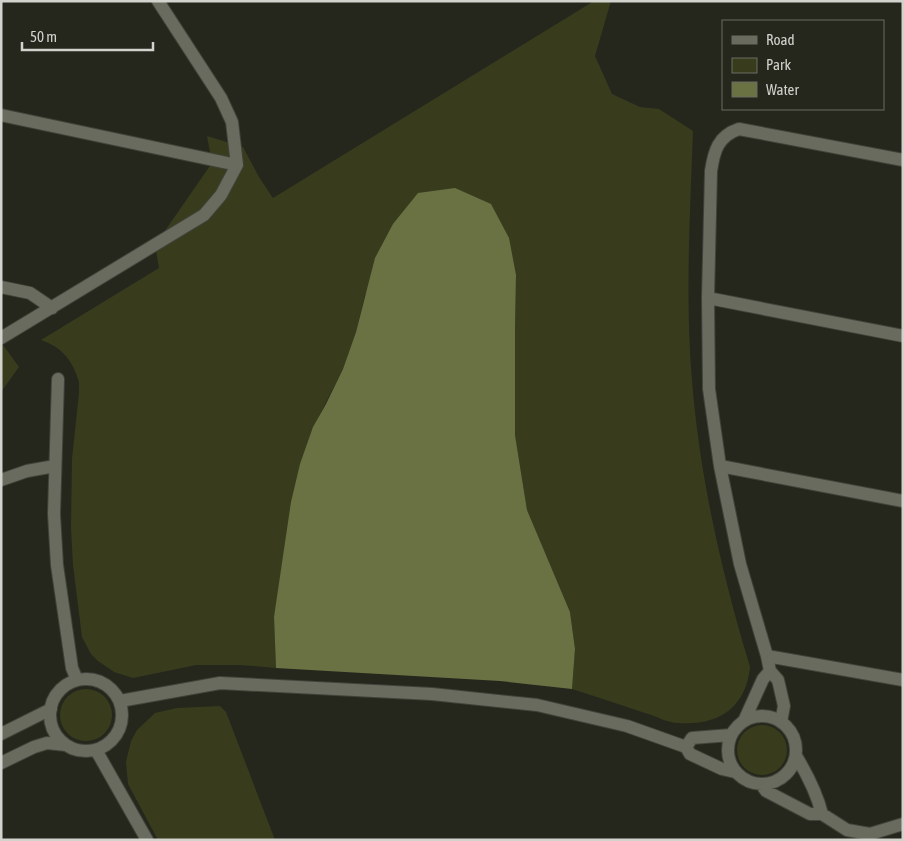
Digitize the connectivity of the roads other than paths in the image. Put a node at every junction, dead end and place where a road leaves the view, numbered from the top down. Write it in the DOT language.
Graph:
graph roads {
  1 [pos="158,1"];
  2 [pos="1,115"];
  3 [pos="903,160"];
  4 [pos="237,165"];
  5 [pos="1,287"];
  6 [pos="708,298"];
  7 [pos="52,308"];
  8 [pos="903,336"];
  9 [pos="1,338"];
  10 [pos="58,379"];
  11 [pos="55,466"];
  12 [pos="720,466"];
  13 [pos="1,480"];
  14 [pos="903,501"];
  15 [pos="767,656"];
  16 [pos="770,671"];
  17 [pos="77,680"];
  18 [pos="903,680"];
  19 [pos="120,701"];
  20 [pos="51,709"];
  21 [pos="744,721"];
  22 [pos="781,722"];
  23 [pos="1,734"];
  24 [pos="731,735"];
  25 [pos="66,745"];
  26 [pos="686,747"];
  27 [pos="96,750"];
  28 [pos="796,756"];
  29 [pos="1,763"];
  30 [pos="736,772"];
  31 [pos="761,784"];
  32 [pos="822,814"];
  33 [pos="903,824"];
  34 [pos="147,840"];
  1 -- 4 [label="street"];
  2 -- 4 [label="street"];
  3 -- 6 [label="street"];
  4 -- 7 [label="street"];
  5 -- 7 [label="street"];
  6 -- 8 [label="street"];
  6 -- 12 [label="street"];
  7 -- 9 [label="street"];
  10 -- 11 [label="street"];
  11 -- 13 [label="street"];
  11 -- 17 [label="street"];
  12 -- 14 [label="street"];
  12 -- 15 [label="street"];
  15 -- 16 [label="street"];
  15 -- 18 [label="street"];
  16 -- 21 [label="street"];
  16 -- 22 [label="street"];
  17 -- 19 [label="street"];
  17 -- 20 [label="street"];
  19 -- 26 [label="street"];
  19 -- 27 [label="street"];
  20 -- 23 [label="street"];
  20 -- 25 [label="street"];
  21 -- 22 [label="street"];
  21 -- 24 [label="street"];
  22 -- 28 [label="street"];
  24 -- 26 [label="street"];
  24 -- 30 [label="street"];
  25 -- 27 [label="street"];
  25 -- 29 [label="street"];
  26 -- 30 [label="street"];
  27 -- 34 [label="street"];
  28 -- 31 [label="street"];
  28 -- 32 [label="street"];
  30 -- 31 [label="street"];
  31 -- 32 [label="street"];
  32 -- 33 [label="street"];
}
